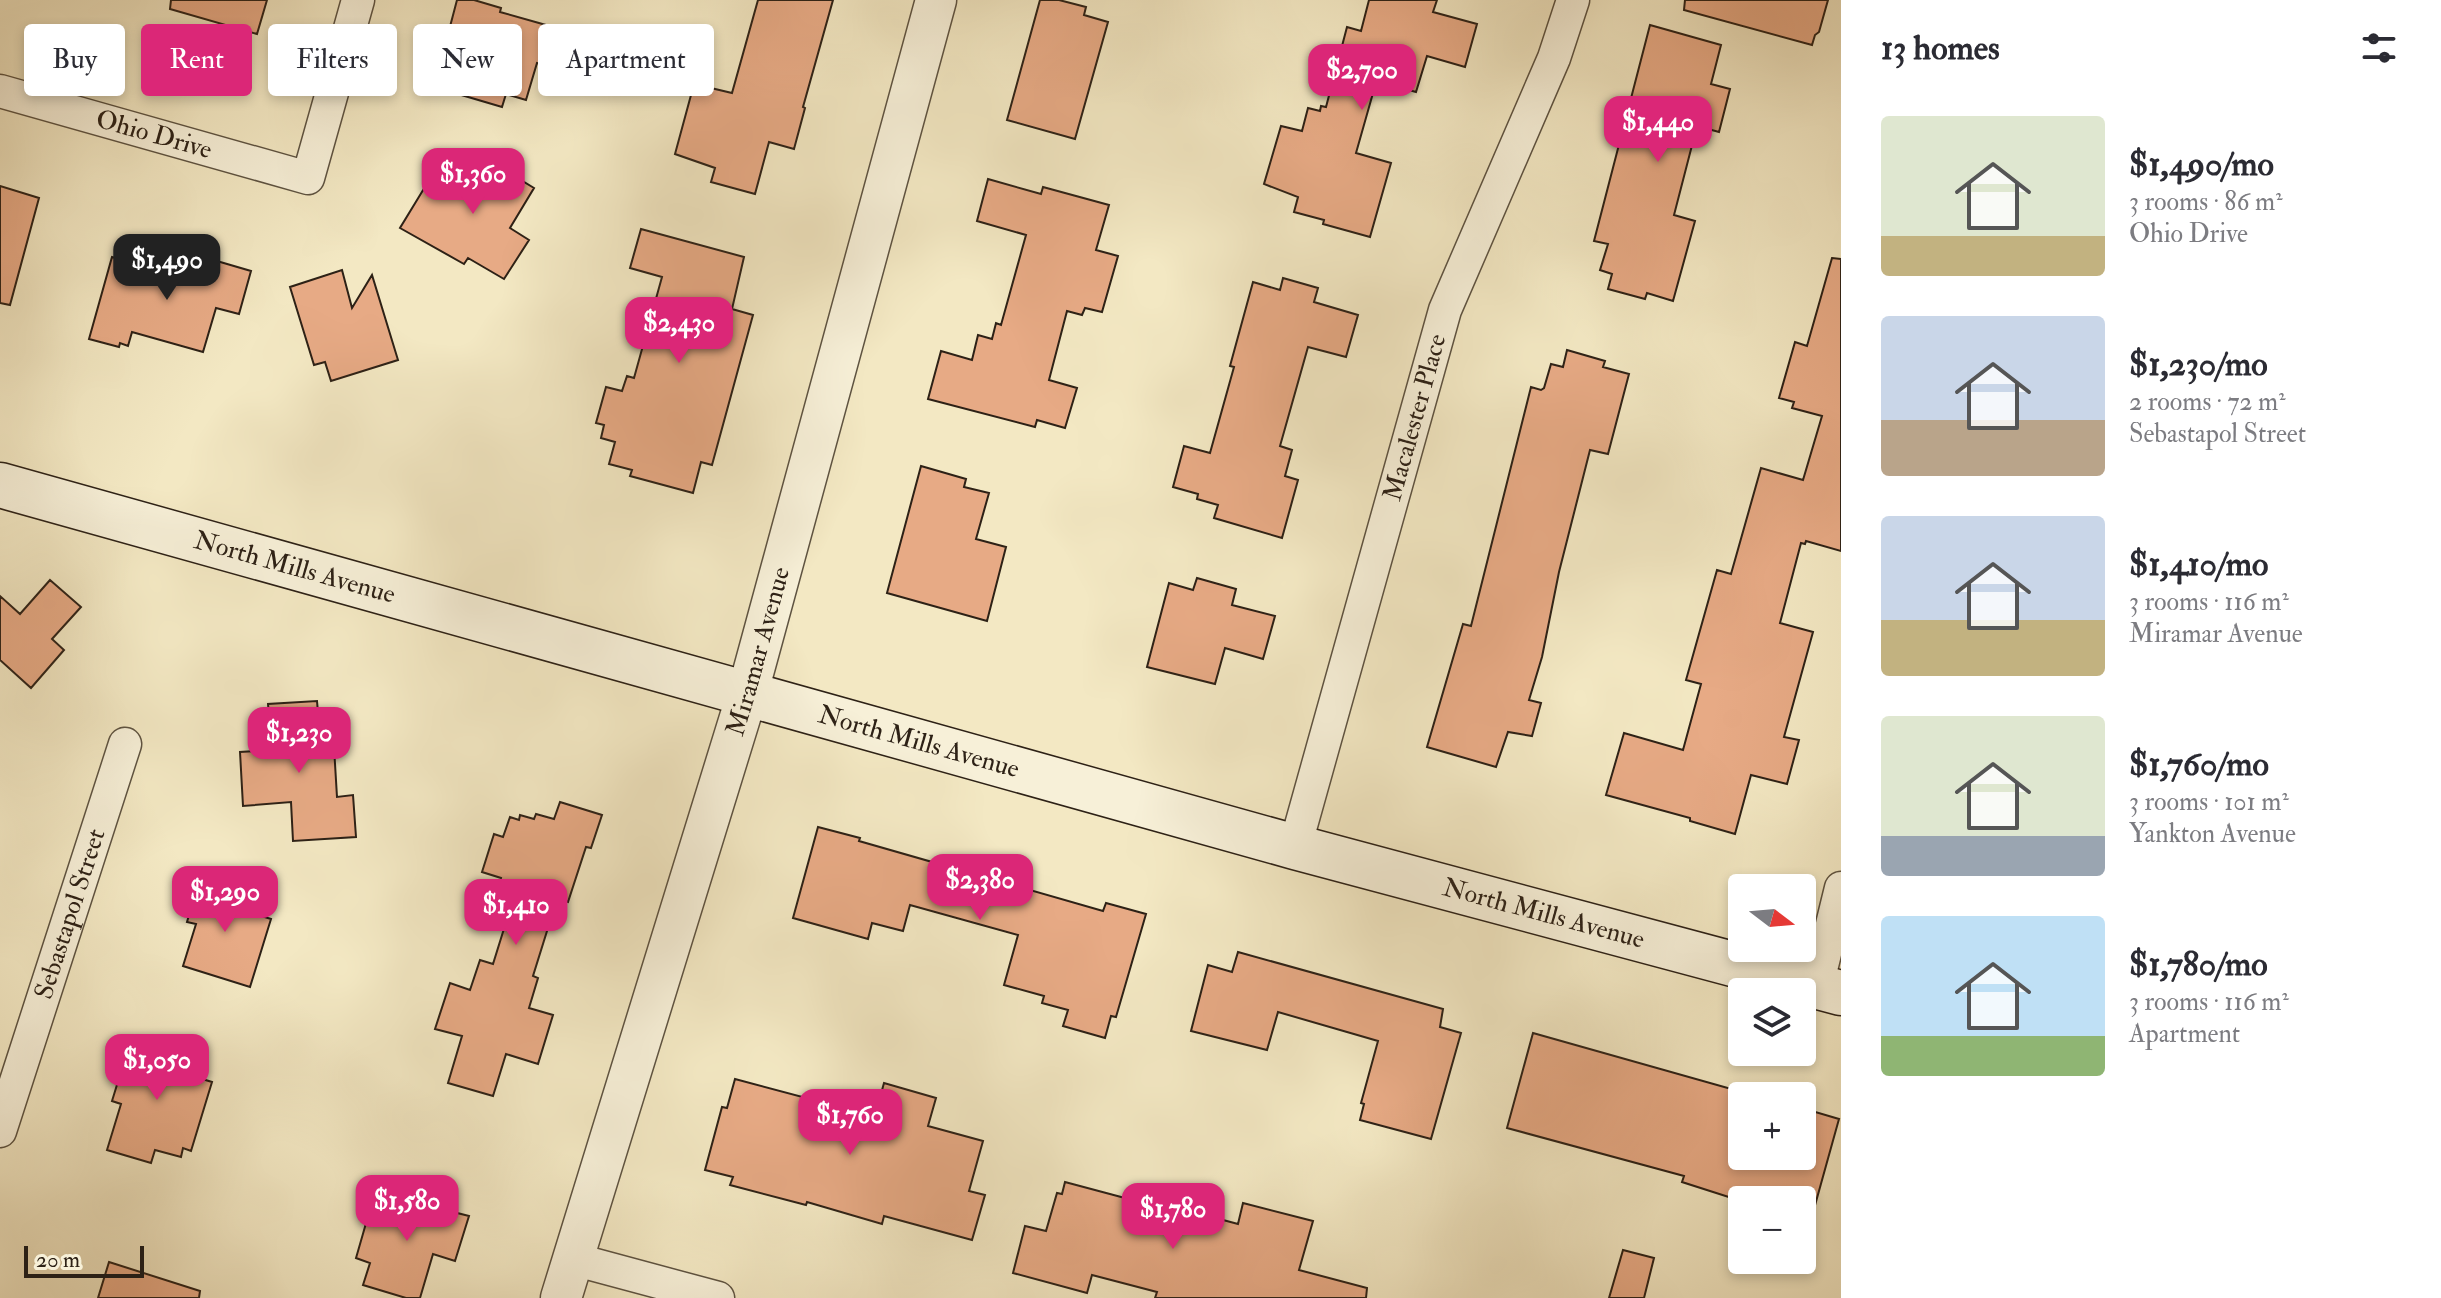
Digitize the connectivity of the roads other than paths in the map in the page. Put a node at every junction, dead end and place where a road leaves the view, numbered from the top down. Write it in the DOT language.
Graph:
graph roads {
  1 [pos="358,0"];
  2 [pos="936,0"];
  3 [pos="1573,0"];
  4 [pos="0,91"];
  5 [pos="0,485"];
  6 [pos="747,695"];
  7 [pos="125,744"];
  8 [pos="1295,847"];
  9 [pos="1841,888"];
  10 [pos="1829,989"];
  11 [pos="0,1131"];
  12 [pos="573,1259"];
  13 [pos="561,1298"];
  14 [pos="718,1298"];
  1 -- 4 [label="street, Ohio Drive"];
  2 -- 6 [label="street, Miramar Avenue"];
  3 -- 8 [label="street, Macalester Place"];
  5 -- 6 [label="main road, North Mills Avenue"];
  6 -- 8 [label="main road, North Mills Avenue"];
  6 -- 12 [label="street, Miramar Avenue"];
  7 -- 11 [label="street, Sebastapol Street"];
  8 -- 10 [label="main road, North Mills Avenue"];
  9 -- 10 [label="street"];
  12 -- 13 [label="street, Miramar Avenue"];
  12 -- 14 [label="street"];
}
